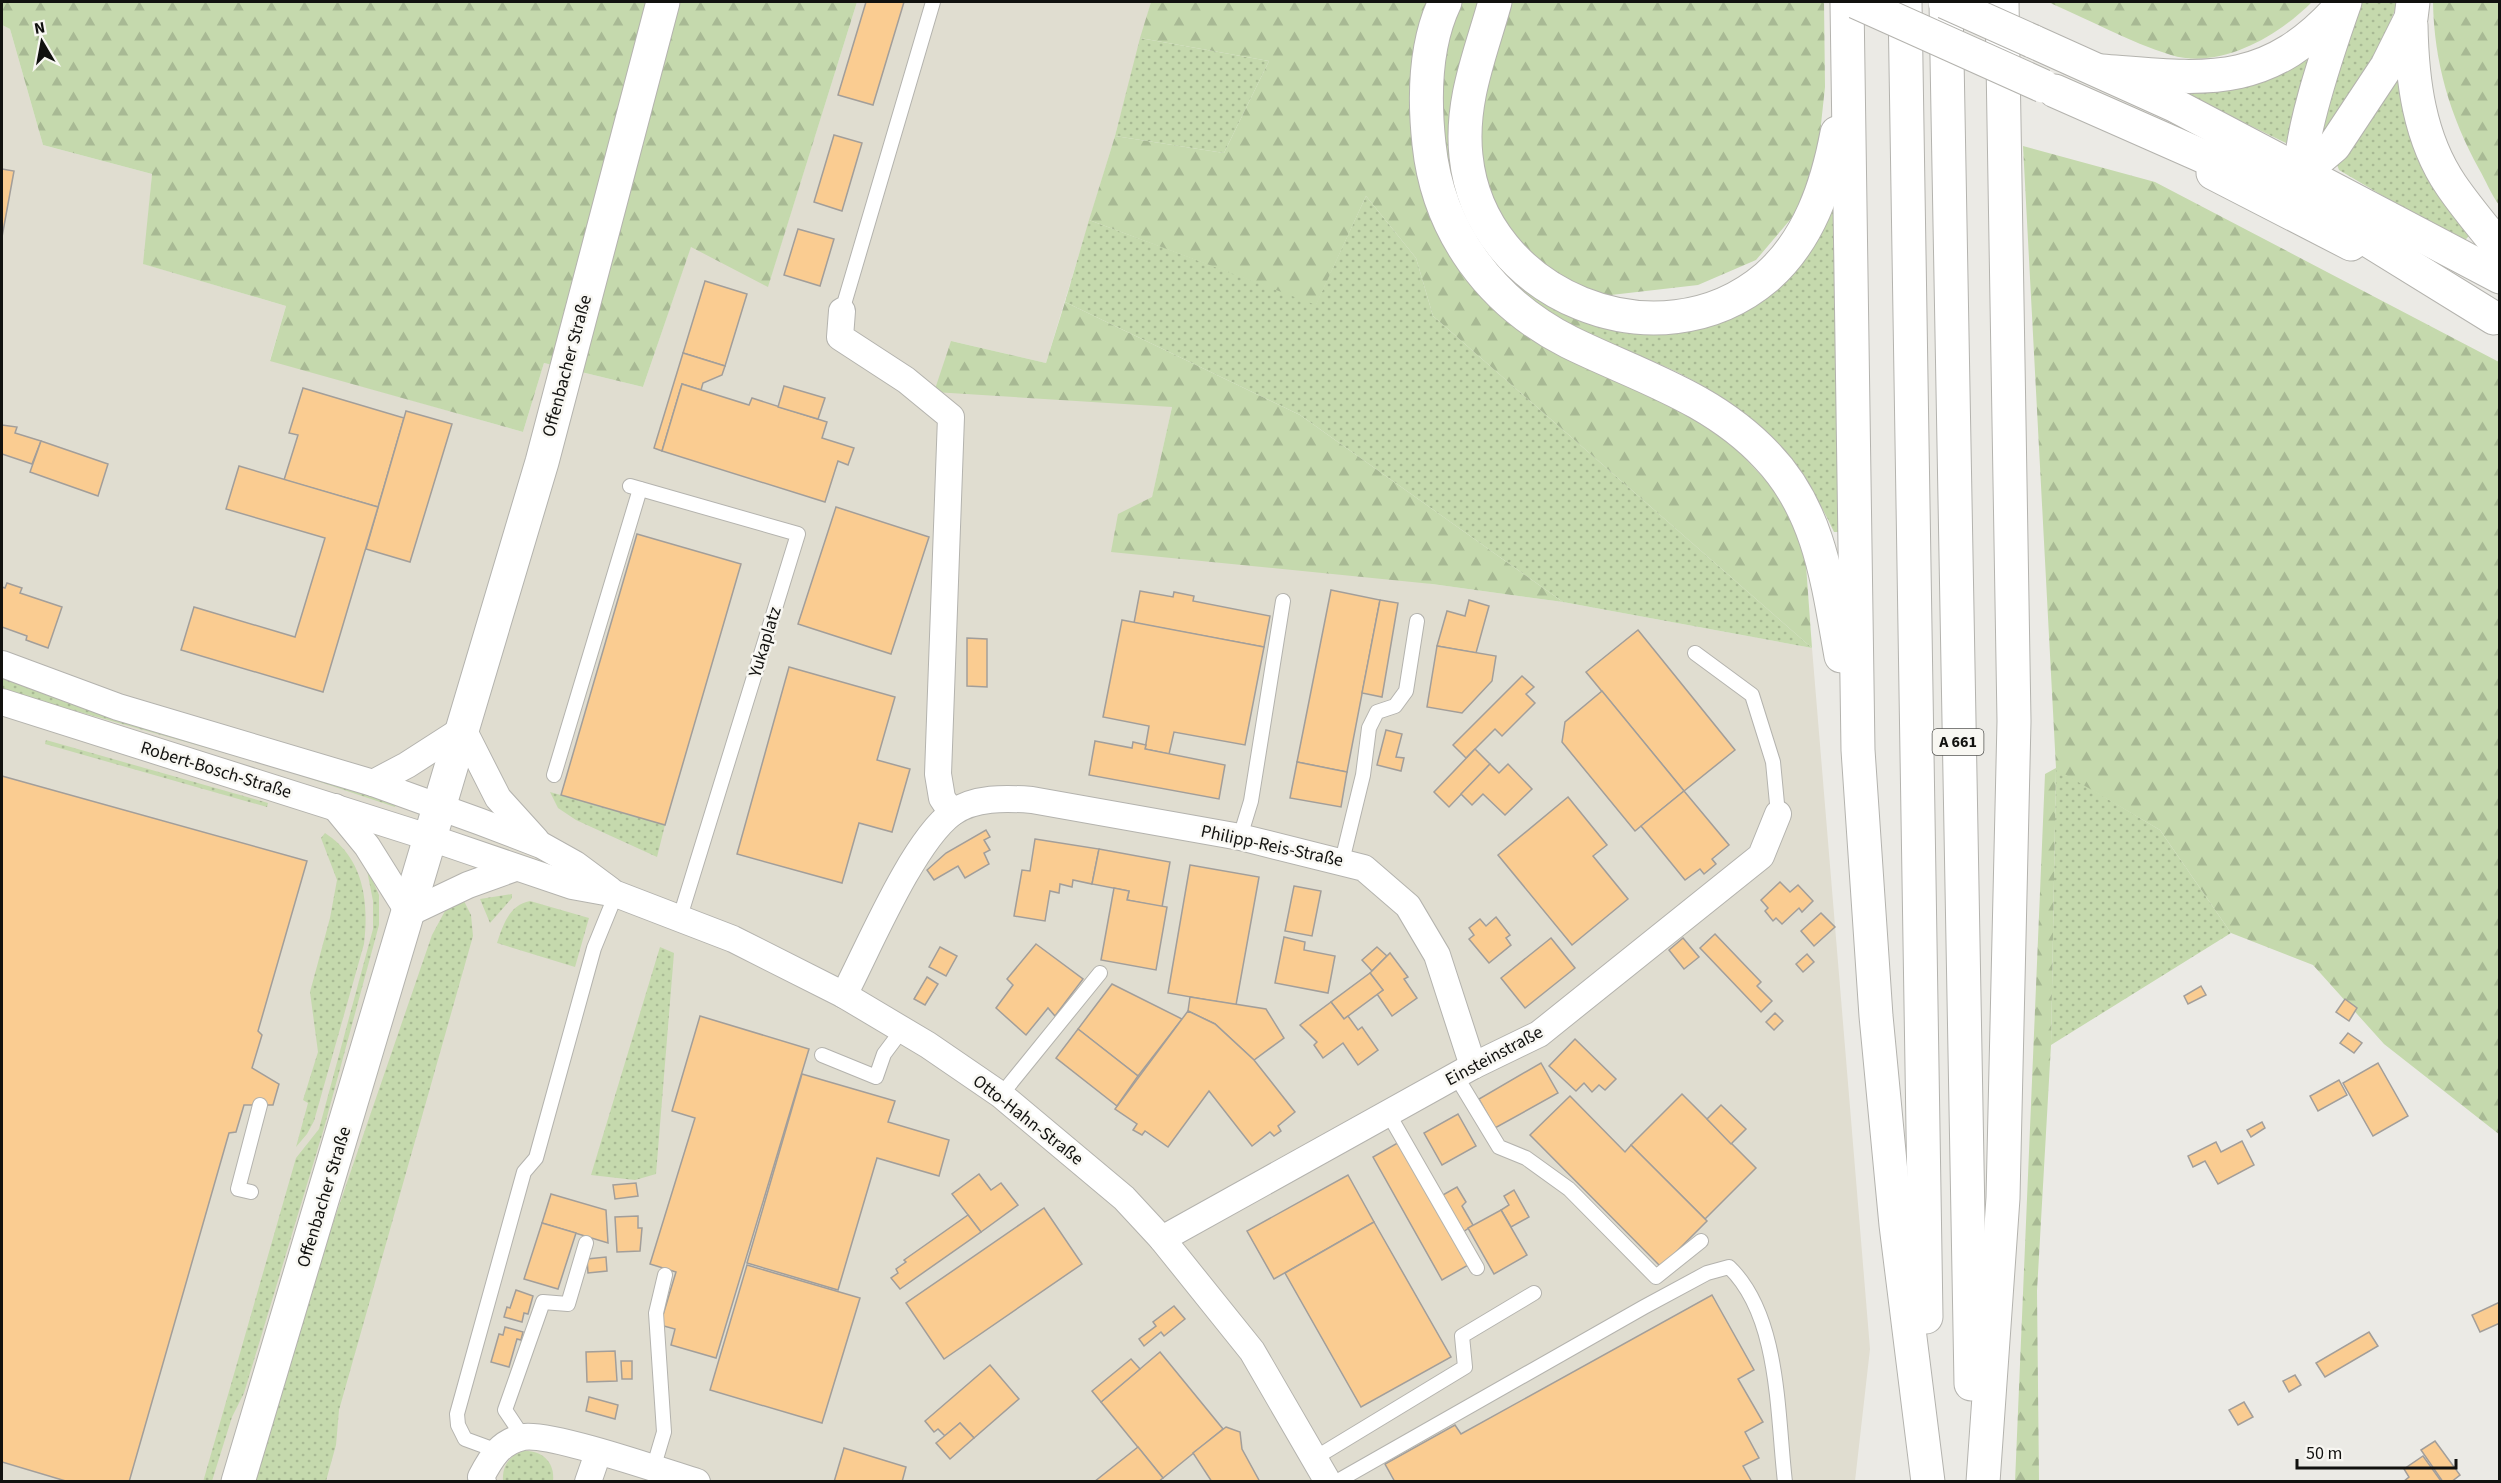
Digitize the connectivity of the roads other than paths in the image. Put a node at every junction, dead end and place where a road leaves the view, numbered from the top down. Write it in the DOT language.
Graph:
graph roads {
  1 [pos="663,2"];
  2 [pos="933,2"];
  3 [pos="1495,2"];
  4 [pos="1520,2"];
  5 [pos="1848,2"];
  6 [pos="1856,2"];
  7 [pos="1905,2"];
  8 [pos="1946,2"];
  9 [pos="2002,2"];
  10 [pos="2345,2"];
  11 [pos="1438,8"];
  12 [pos="2412,10"];
  13 [pos="1485,37"];
  14 [pos="2102,71"];
  15 [pos="1848,72"];
  16 [pos="2049,89"];
  17 [pos="2301,174"];
  18 [pos="2499,248"];
  19 [pos="2499,277"];
  20 [pos="842,311"];
  21 [pos="2497,320"];
  22 [pos="1283,601"];
  23 [pos="1417,621"];
  24 [pos="1695,653"];
  25 [pos="2,664"];
  26 [pos="2,702"];
  27 [pos="463,729"];
  28 [pos="1858,750"];
  29 [pos="554,775"];
  30 [pos="373,783"];
  31 [pos="335,807"];
  32 [pos="952,813"];
  33 [pos="1778,814"];
  34 [pos="436,822"];
  35 [pos="1240,837"];
  36 [pos="541,845"];
  37 [pos="1342,861"];
  38 [pos="515,868"];
  39 [pos="615,894"];
  40 [pos="410,913"];
  41 [pos="680,917"];
  42 [pos="1100,973"];
  43 [pos="844,995"];
  44 [pos="902,1030"];
  45 [pos="822,1055"];
  46 [pos="1465,1071"];
  47 [pos="1002,1095"];
  48 [pos="260,1105"];
  49 [pos="1388,1113"];
  50 [pos="251,1192"];
  51 [pos="1161,1239"];
  52 [pos="1701,1240"];
  53 [pos="586,1243"];
  54 [pos="1477,1269"];
  55 [pos="664,1275"];
  56 [pos="1534,1293"];
  57 [pos="523,1437"];
  58 [pos="495,1450"];
  59 [pos="598,1453"];
  60 [pos="1315,1458"];
  61 [pos="653,1469"];
  62 [pos="238,1482"];
  63 [pos="483,1482"];
  64 [pos="588,1482"];
  65 [pos="697,1482"];
  66 [pos="1328,1482"];
  67 [pos="1336,1482"];
  68 [pos="1785,1482"];
  69 [pos="1929,1482"];
  70 [pos="1973,1482"];
  71 [pos="1983,1482"];
  1 -- 27 [label="main road, Offenbacher Straße"];
  2 -- 20 [label="lane"];
  3 -- 13 [label="main road"];
  4 -- 13 [label="main road"];
  5 -- 15 [label="main road"];
  6 -- 16 [label="main road, bridge"];
  7 -- 69 [label="main road, A 661"];
  8 -- 14 [label="main road, bridge"];
  8 -- 70 [label="main road, A 661"];
  9 -- 71 [label="main road"];
  10 -- 14 [label="main road"];
  10 -- 17 [label="main road"];
  11 -- 28 [label="main road"];
  12 -- 17 [label="main road"];
  12 -- 18 [label="main road"];
  13 -- 15 [label="main road"];
  14 -- 17 [label="main road"];
  15 -- 28 [label="main road"];
  16 -- 17 [label="main road"];
  16 -- 21 [label="main road"];
  17 -- 19 [label="main road"];
  17 -- 21 [label="main road"];
  20 -- 32 [label="street"];
  22 -- 35 [label="lane"];
  23 -- 37 [label="lane"];
  24 -- 33 [label="lane"];
  25 -- 30 [label="street, Robert-Bosch-Straße"];
  26 -- 31 [label="street, Robert-Bosch-Straße"];
  27 -- 30 [label="street"];
  27 -- 34 [label="main road, Offenbacher Straße"];
  27 -- 36 [label="street"];
  28 -- 69 [label="main road"];
  29 -- 41 [label="lane, Yukaplatz"];
  30 -- 34 [label="street, Robert-Bosch-Straße"];
  31 -- 34 [label="street, Robert-Bosch-Straße"];
  31 -- 40 [label="street"];
  32 -- 35 [label="street, Philipp-Reis-Straße"];
  32 -- 43 [label="street"];
  33 -- 46 [label="street, Einsteinstraße"];
  34 -- 36 [label="street, Otto-Hahn-Straße"];
  34 -- 38 [label="street, Otto-Hahn-Straße"];
  34 -- 40 [label="main road, Offenbacher Straße"];
  35 -- 37 [label="street, Philipp-Reis-Straße"];
  36 -- 39 [label="street, Otto-Hahn-Straße"];
  37 -- 46 [label="street, Philipp-Reis-Straße"];
  38 -- 39 [label="street, Otto-Hahn-Straße"];
  38 -- 40 [label="street"];
  39 -- 41 [label="street, Otto-Hahn-Straße"];
  39 -- 58 [label="lane"];
  40 -- 62 [label="main road, Offenbacher Straße"];
  41 -- 43 [label="street, Otto-Hahn-Straße"];
  42 -- 47 [label="lane"];
  43 -- 44 [label="street, Otto-Hahn-Straße"];
  44 -- 45 [label="lane"];
  44 -- 47 [label="street, Otto-Hahn-Straße"];
  46 -- 49 [label="street, Einsteinstraße"];
  46 -- 52 [label="lane"];
  47 -- 51 [label="street, Otto-Hahn-Straße"];
  48 -- 50 [label="lane"];
  49 -- 51 [label="street, Einsteinstraße"];
  49 -- 54 [label="lane"];
  51 -- 60 [label="street, Otto-Hahn-Straße"];
  53 -- 57 [label="lane"];
  55 -- 61 [label="lane"];
  56 -- 60 [label="lane"];
  57 -- 58 [label="street"];
  57 -- 59 [label="street"];
  58 -- 63 [label="street"];
  59 -- 61 [label="street"];
  59 -- 64 [label="street"];
  60 -- 66 [label="street, Otto-Hahn-Straße"];
  61 -- 65 [label="street"];
  67 -- 68 [label="lane"];
}
